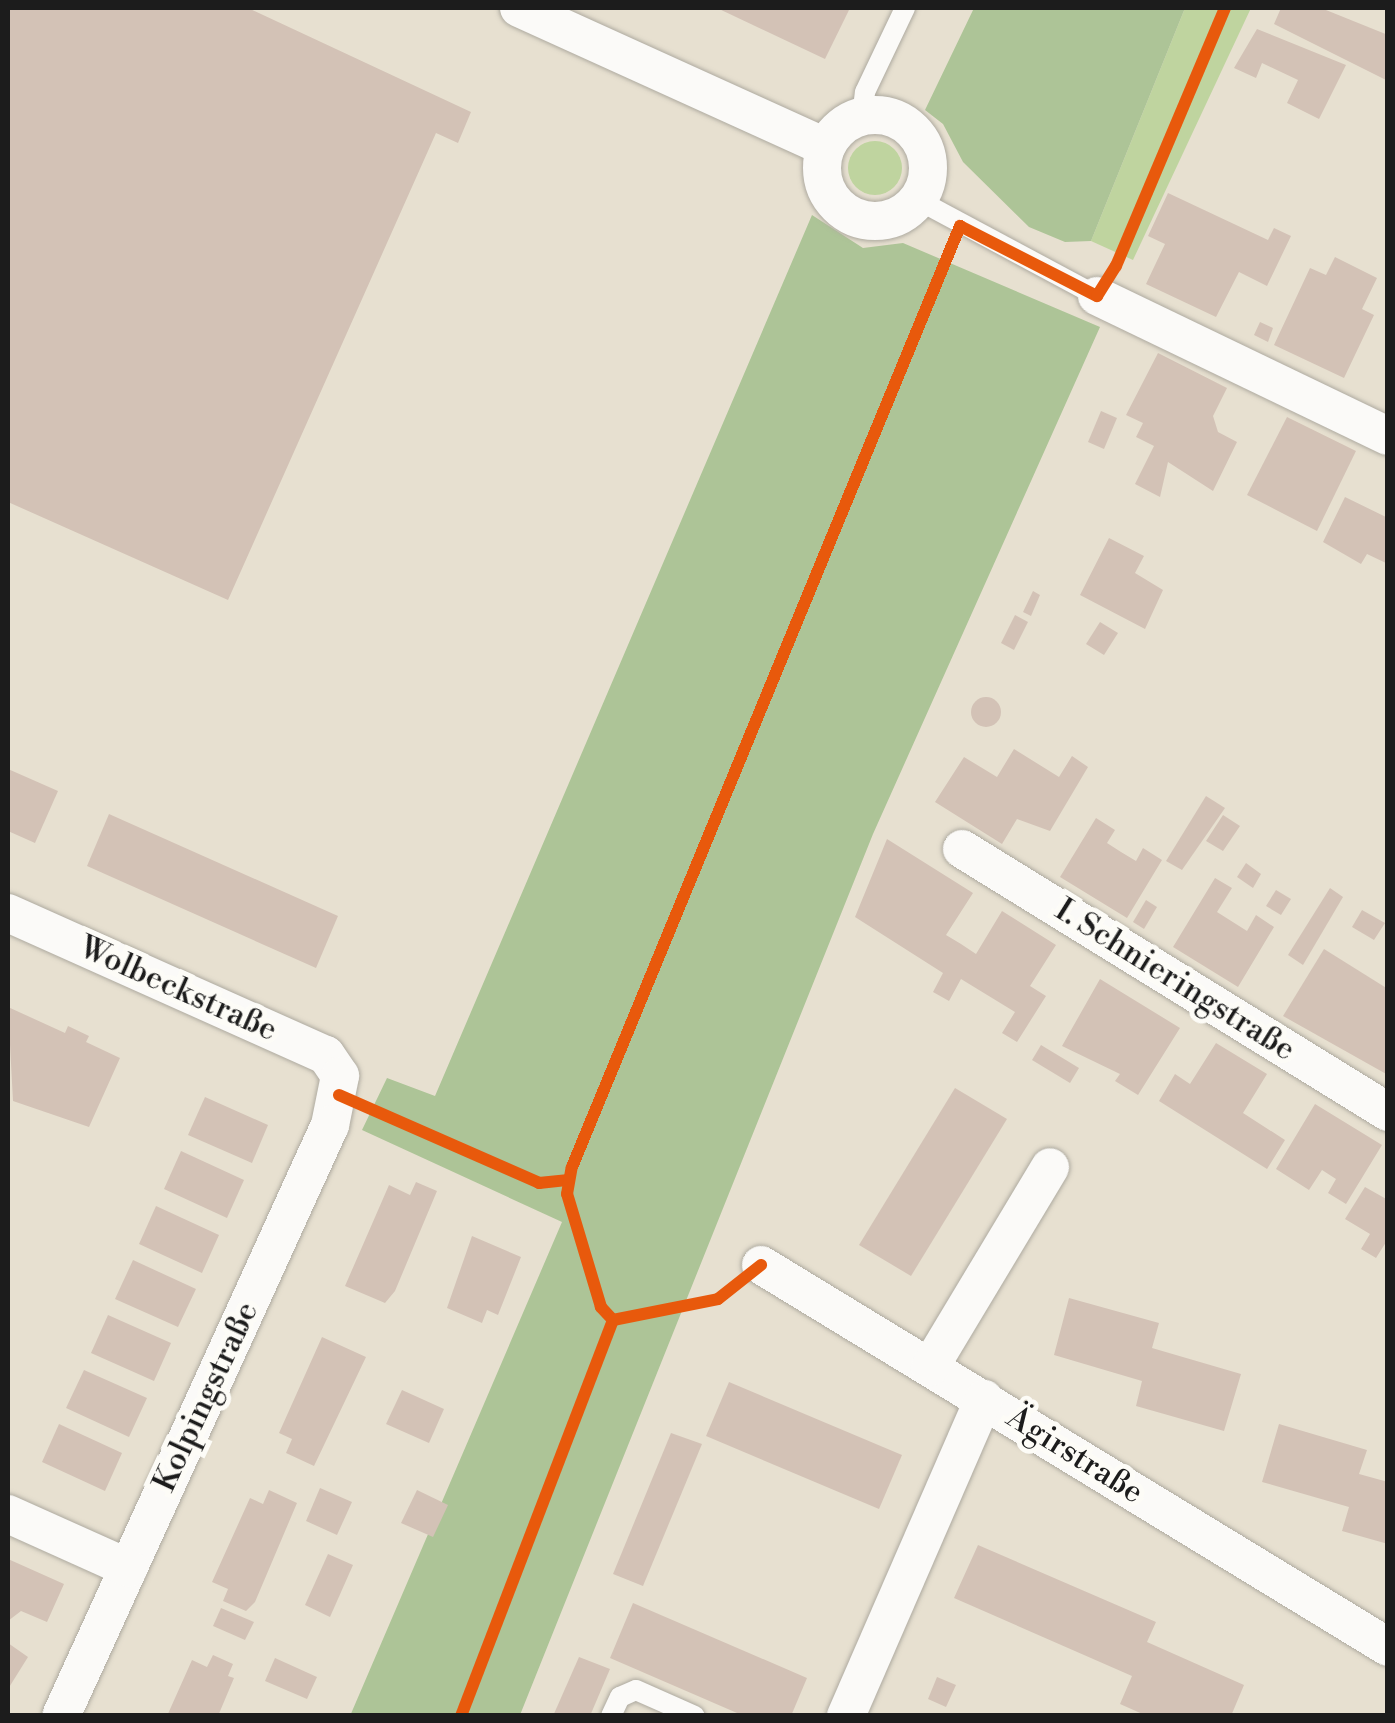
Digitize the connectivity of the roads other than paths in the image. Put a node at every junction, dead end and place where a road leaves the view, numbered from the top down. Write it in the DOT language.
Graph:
graph roads {
  1 [pos="519,8"];
  2 [pos="905,8"];
  3 [pos="862,116"];
  4 [pos="826,147"];
  5 [pos="918,200"];
  6 [pos="1096,296"];
  7 [pos="1388,436"];
  8 [pos="962,849"];
  9 [pos="8,912"];
  10 [pos="340,1076"];
  11 [pos="1388,1112"];
  12 [pos="1050,1168"];
  13 [pos="762,1265"];
  14 [pos="930,1368"];
  15 [pos="984,1399"];
  16 [pos="8,1514"];
  17 [pos="128,1568"];
  18 [pos="1388,1647"];
  19 [pos="62,1716"];
  20 [pos="612,1716"];
  21 [pos="695,1716"];
  22 [pos="846,1716"];
  1 -- 4 [label="street"];
  2 -- 3 [label="lane"];
  3 -- 4 [label="street"];
  3 -- 5 [label="street"];
  4 -- 5 [label="street"];
  5 -- 6 [label="lane"];
  6 -- 7 [label="street"];
  8 -- 11 [label="street, I. Schnieringstraße"];
  9 -- 10 [label="street, Wolbeckstraße"];
  10 -- 17 [label="street, Kolpingstraße"];
  12 -- 14 [label="street"];
  13 -- 14 [label="street, Ägirstraße"];
  14 -- 15 [label="street, Ägirstraße"];
  15 -- 18 [label="street, Ägirstraße"];
  15 -- 22 [label="street"];
  16 -- 17 [label="street"];
  17 -- 19 [label="street, Kolpingstraße"];
  20 -- 21 [label="lane"];
}
